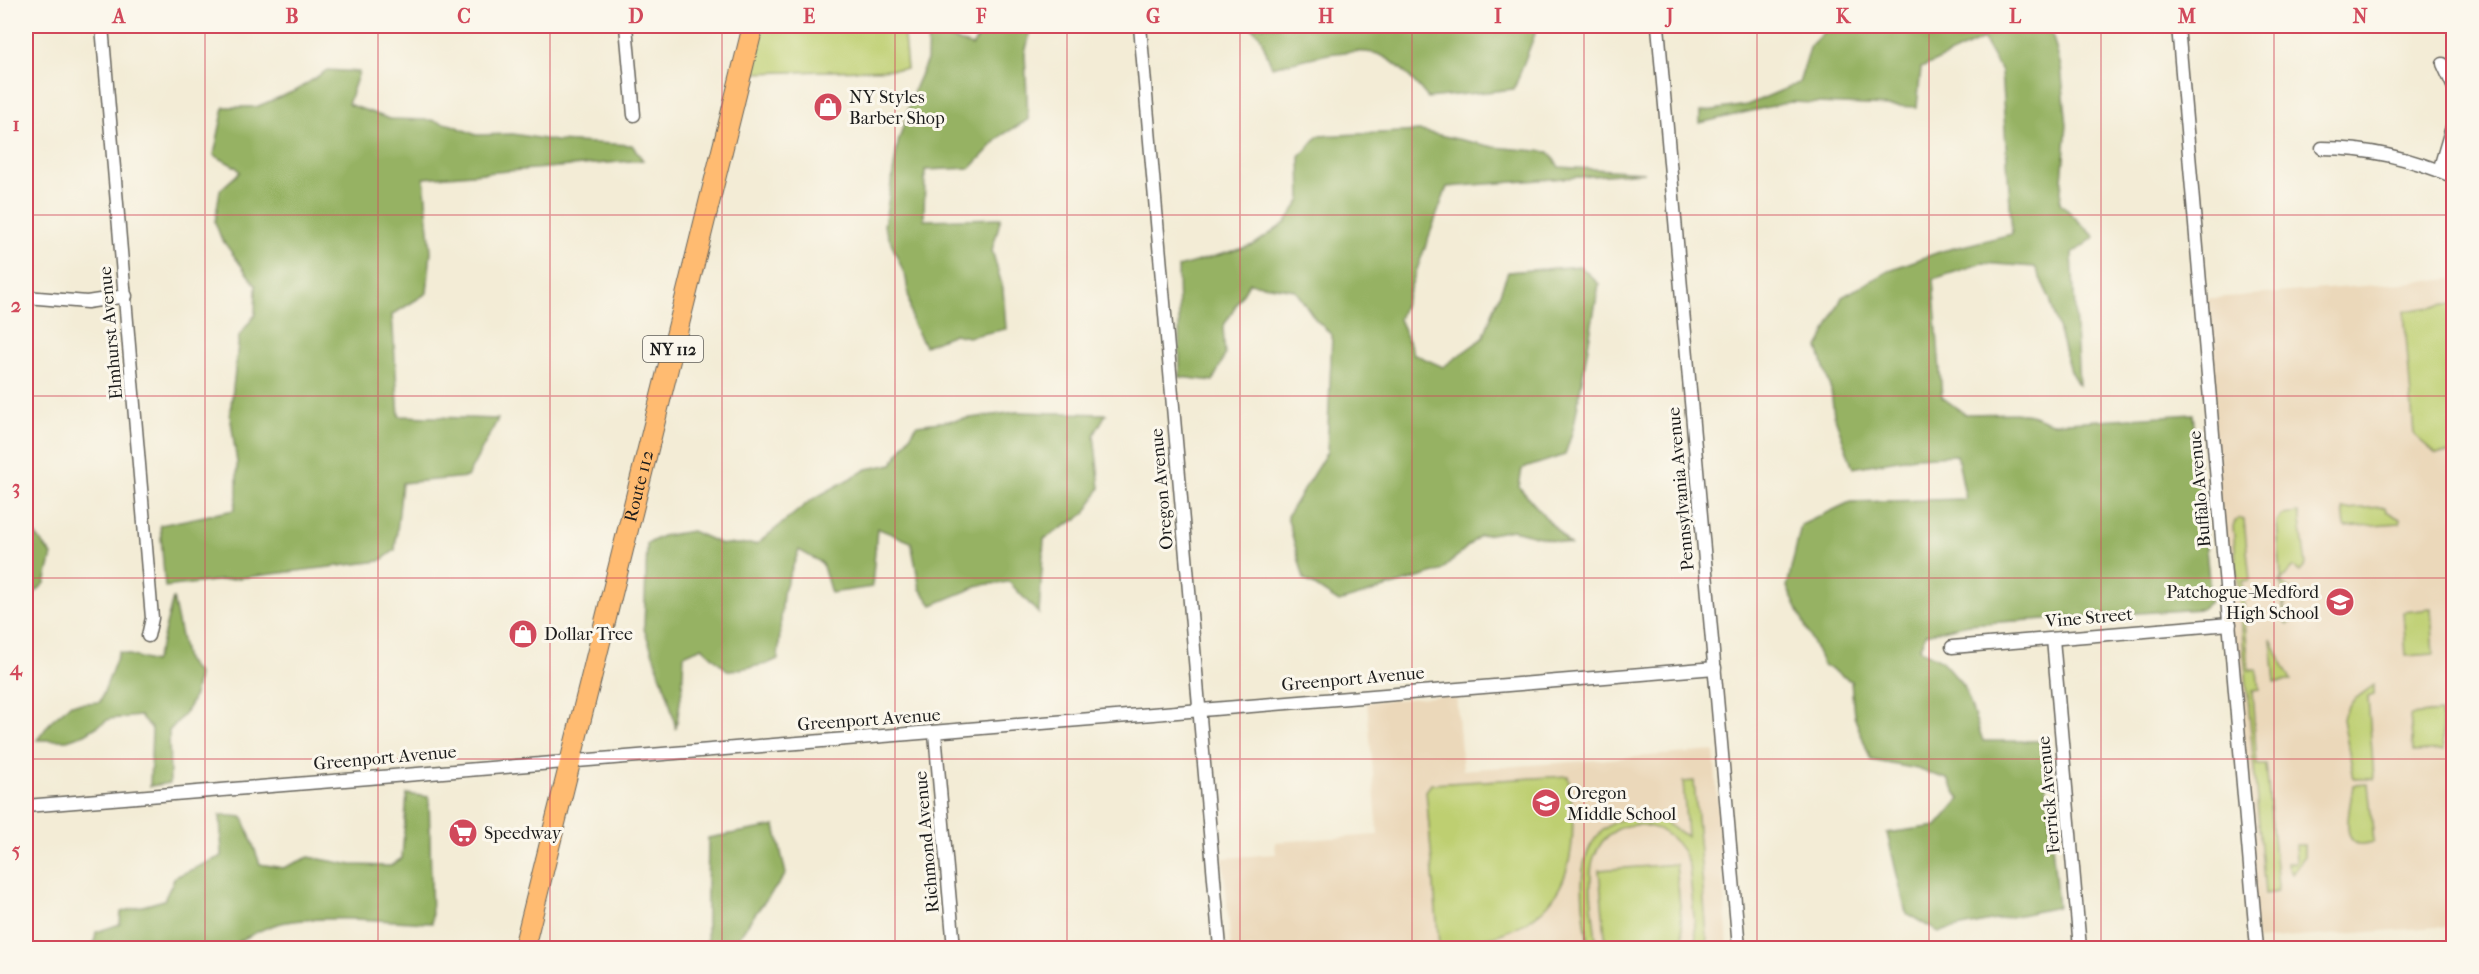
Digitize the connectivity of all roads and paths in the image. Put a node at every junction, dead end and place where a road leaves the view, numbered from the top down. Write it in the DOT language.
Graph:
graph roads {
  1 [pos="102,26"];
  2 [pos="626,26"];
  3 [pos="753,26"];
  4 [pos="1140,26"];
  5 [pos="1658,26"];
  6 [pos="2178,26"];
  7 [pos="2443,64"];
  8 [pos="2454,88"];
  9 [pos="634,115"];
  10 [pos="2454,120"];
  11 [pos="2322,148"];
  12 [pos="2439,171"];
  13 [pos="2454,177"];
  14 [pos="126,296"];
  15 [pos="26,297"];
  16 [pos="2230,624"];
  17 [pos="148,636"];
  18 [pos="2053,639"];
  19 [pos="1952,647"];
  20 [pos="1716,668"];
  21 [pos="1199,710"];
  22 [pos="935,733"];
  23 [pos="571,760"];
  24 [pos="26,806"];
  25 [pos="524,948"];
  26 [pos="954,948"];
  27 [pos="1220,948"];
  28 [pos="1739,948"];
  29 [pos="2080,948"];
  30 [pos="2257,948"];
  1 -- 14 [label="street, Elmhurst Avenue"];
  2 -- 9 [label="street"];
  3 -- 23 [label="main road, Route 112 / NY 112"];
  4 -- 21 [label="street, Oregon Avenue"];
  5 -- 20 [label="street, Pennsylvania Avenue"];
  6 -- 16 [label="street, Buffalo Avenue"];
  7 -- 8 [label="street"];
  10 -- 12 [label="street"];
  11 -- 12 [label="street"];
  12 -- 13 [label="street"];
  14 -- 15 [label="street"];
  14 -- 17 [label="street, Elmhurst Avenue"];
  16 -- 18 [label="street, Vine Street"];
  16 -- 30 [label="street, Buffalo Avenue"];
  18 -- 19 [label="street, Vine Street"];
  18 -- 29 [label="street, Ferrick Avenue"];
  20 -- 21 [label="street, Greenport Avenue"];
  20 -- 28 [label="street, Pennsylvania Avenue"];
  21 -- 22 [label="street, Greenport Avenue"];
  21 -- 27 [label="street, Oregon Avenue"];
  22 -- 23 [label="street, Greenport Avenue"];
  22 -- 26 [label="street, Richmond Avenue"];
  23 -- 24 [label="street, Greenport Avenue"];
  23 -- 25 [label="main road, Route 112 / NY 112"];
}
